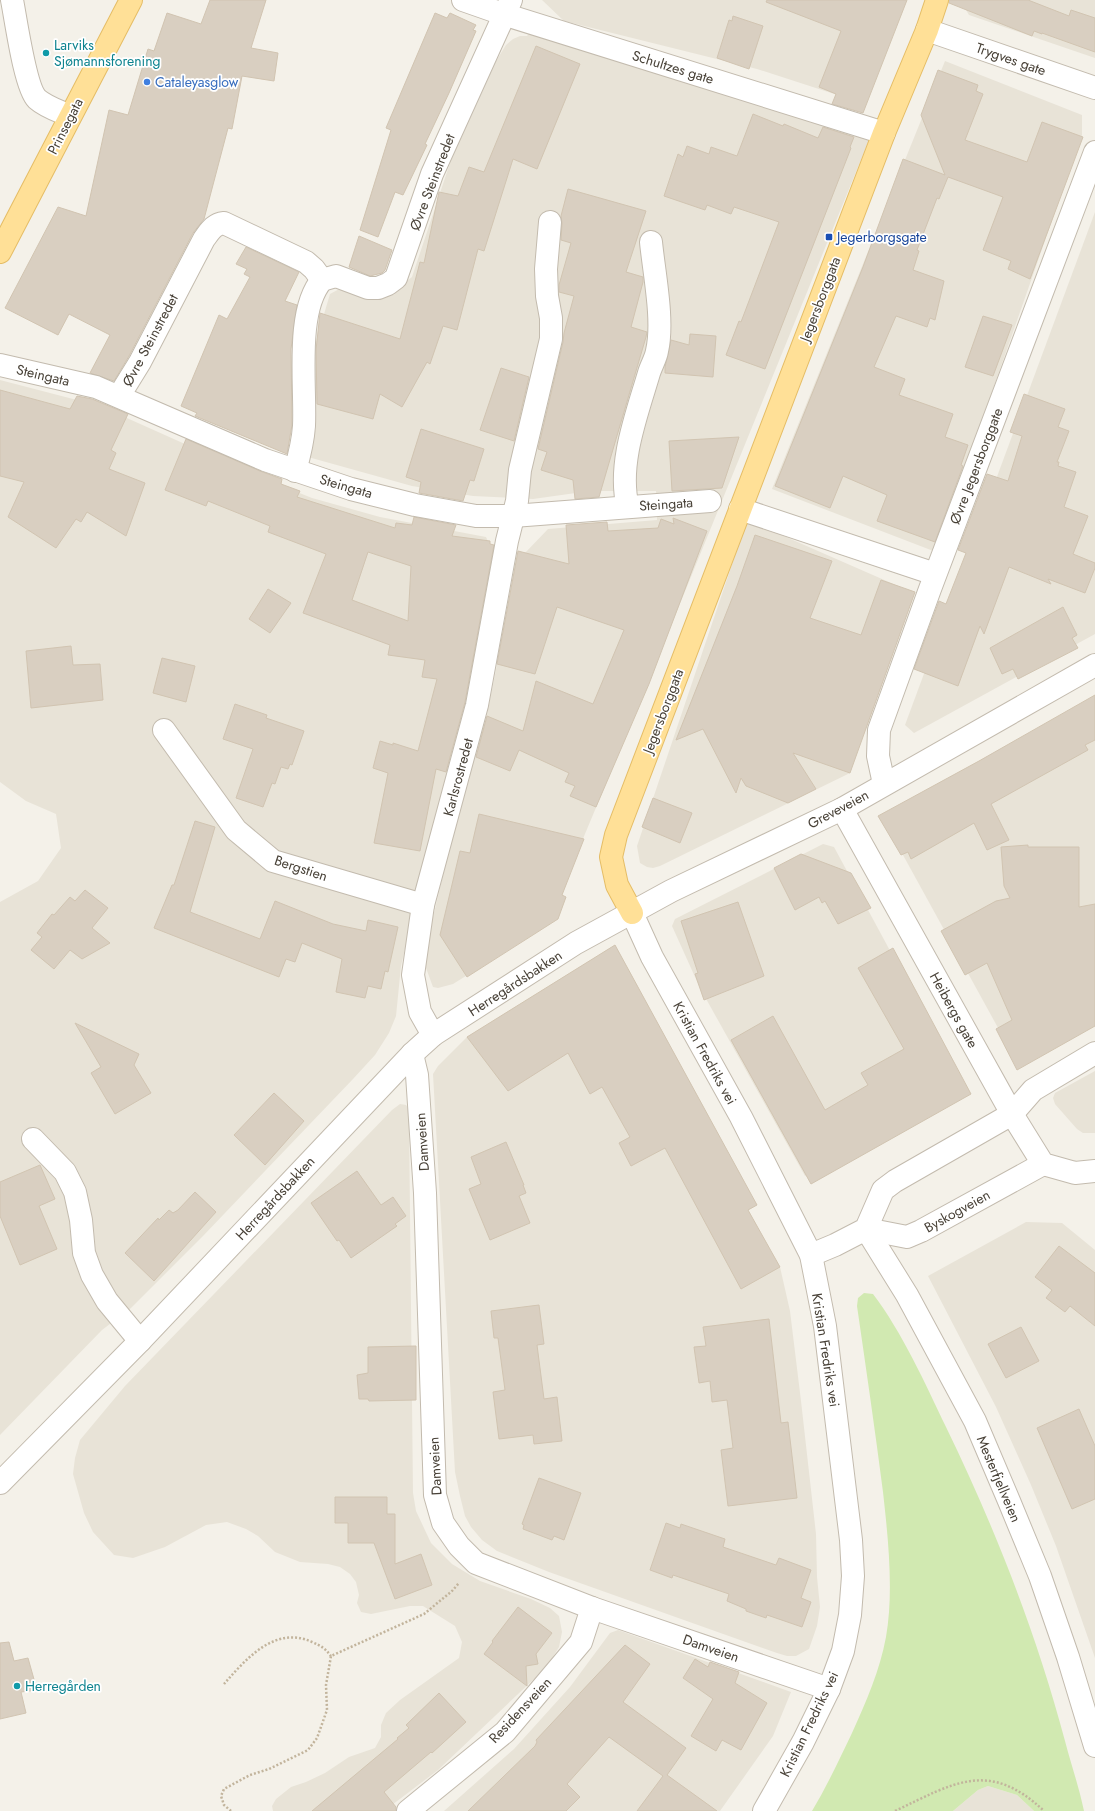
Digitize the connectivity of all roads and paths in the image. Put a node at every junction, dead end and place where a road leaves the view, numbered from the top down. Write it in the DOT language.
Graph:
graph roads {
  1 [pos="12,0"];
  2 [pos="131,0"];
  3 [pos="463,0"];
  4 [pos="937,0"];
  5 [pos="507,7"];
  6 [pos="927,30"];
  7 [pos="1095,88"];
  8 [pos="70,116"];
  9 [pos="884,133"];
  10 [pos="1095,152"];
  11 [pos="550,222"];
  12 [pos="651,242"];
  13 [pos="0,252"];
  14 [pos="322,280"];
  15 [pos="0,365"];
  16 [pos="119,396"];
  17 [pos="295,471"];
  18 [pos="710,501"];
  19 [pos="628,507"];
  20 [pos="740,509"];
  21 [pos="513,516"];
  22 [pos="935,574"];
  23 [pos="1095,665"];
  24 [pos="164,730"];
  25 [pos="884,784"];
  26 [pos="842,809"];
  27 [pos="423,905"];
  28 [pos="632,913"];
  29 [pos="576,943"];
  30 [pos="433,1035"];
  31 [pos="1095,1053"];
  32 [pos="412,1054"];
  33 [pos="1012,1114"];
  34 [pos="33,1139"];
  35 [pos="1043,1164"];
  36 [pos="1095,1171"];
  37 [pos="866,1229"];
  38 [pos="810,1255"];
  39 [pos="140,1340"];
  40 [pos="0,1483"];
  41 [pos="476,1563"];
  42 [pos="592,1608"];
  43 [pos="331,1656"];
  44 [pos="224,1684"];
  45 [pos="830,1689"];
  46 [pos="1095,1746"];
  47 [pos="231,1811"];
  48 [pos="408,1811"];
  49 [pos="764,1811"];
  50 [pos="895,1811"];
  51 [pos="1044,1811"];
  1 -- 8 [label="street"];
  2 -- 8 [label="main road, Prinsegata"];
  3 -- 5 [label="street, Schultzes gate"];
  4 -- 6 [label="main road, Jegersborggata"];
  5 -- 9 [label="street, Schultzes gate"];
  5 -- 14 [label="street, Øvre Steinstredet"];
  6 -- 7 [label="street, Trygves gate"];
  6 -- 9 [label="main road, Jegersborggata"];
  8 -- 13 [label="main road, Prinsegata"];
  9 -- 20 [label="main road, Jegersborggata"];
  10 -- 22 [label="street, Øvre Jegersborggate"];
  11 -- 21 [label="street, Karlsrostredet"];
  12 -- 19 [label="street"];
  14 -- 16 [label="street, Øvre Steinstredet"];
  14 -- 17 [label="street"];
  15 -- 16 [label="street, Steingata"];
  16 -- 17 [label="street, Steingata"];
  17 -- 21 [label="street, Steingata"];
  18 -- 19 [label="street, Steingata"];
  19 -- 21 [label="street, Steingata"];
  20 -- 22 [label="street"];
  20 -- 28 [label="main road, Jegersborggata"];
  21 -- 27 [label="street, Karlsrostredet"];
  22 -- 25 [label="street, Øvre Jegersborggate"];
  23 -- 25 [label="street, Greveveien"];
  24 -- 27 [label="street, Bergstien"];
  25 -- 26 [label="street, Greveveien"];
  26 -- 28 [label="street, Greveveien"];
  26 -- 33 [label="street, Heibergs gate"];
  27 -- 30 [label="street, Karlsrostredet"];
  28 -- 29 [label="street, Greveveien"];
  28 -- 38 [label="street, Kristian Fredriks vei"];
  29 -- 30 [label="street, Herregårdsbakken"];
  30 -- 32 [label="street, Herregårdsbakken"];
  31 -- 33 [label="street"];
  32 -- 39 [label="street, Herregårdsbakken"];
  32 -- 41 [label="street, Damveien"];
  33 -- 35 [label="street, Heibergs gate"];
  33 -- 37 [label="street"];
  34 -- 39 [label="street"];
  35 -- 36 [label="street"];
  35 -- 37 [label="street, Byskogveien"];
  37 -- 38 [label="street"];
  37 -- 46 [label="street, Mesterfjellveien"];
  38 -- 45 [label="street, Kristian Fredriks vei"];
  39 -- 40 [label="street, Herregårdsbakken"];
  41 -- 42 [label="street, Damveien"];
  41 -- 43 [label="path"];
  42 -- 45 [label="street, Damveien"];
  42 -- 48 [label="street, Residensveien"];
  43 -- 44 [label="path"];
  43 -- 47 [label="path"];
  45 -- 49 [label="street, Kristian Fredriks vei"];
  50 -- 51 [label="path"];
}
